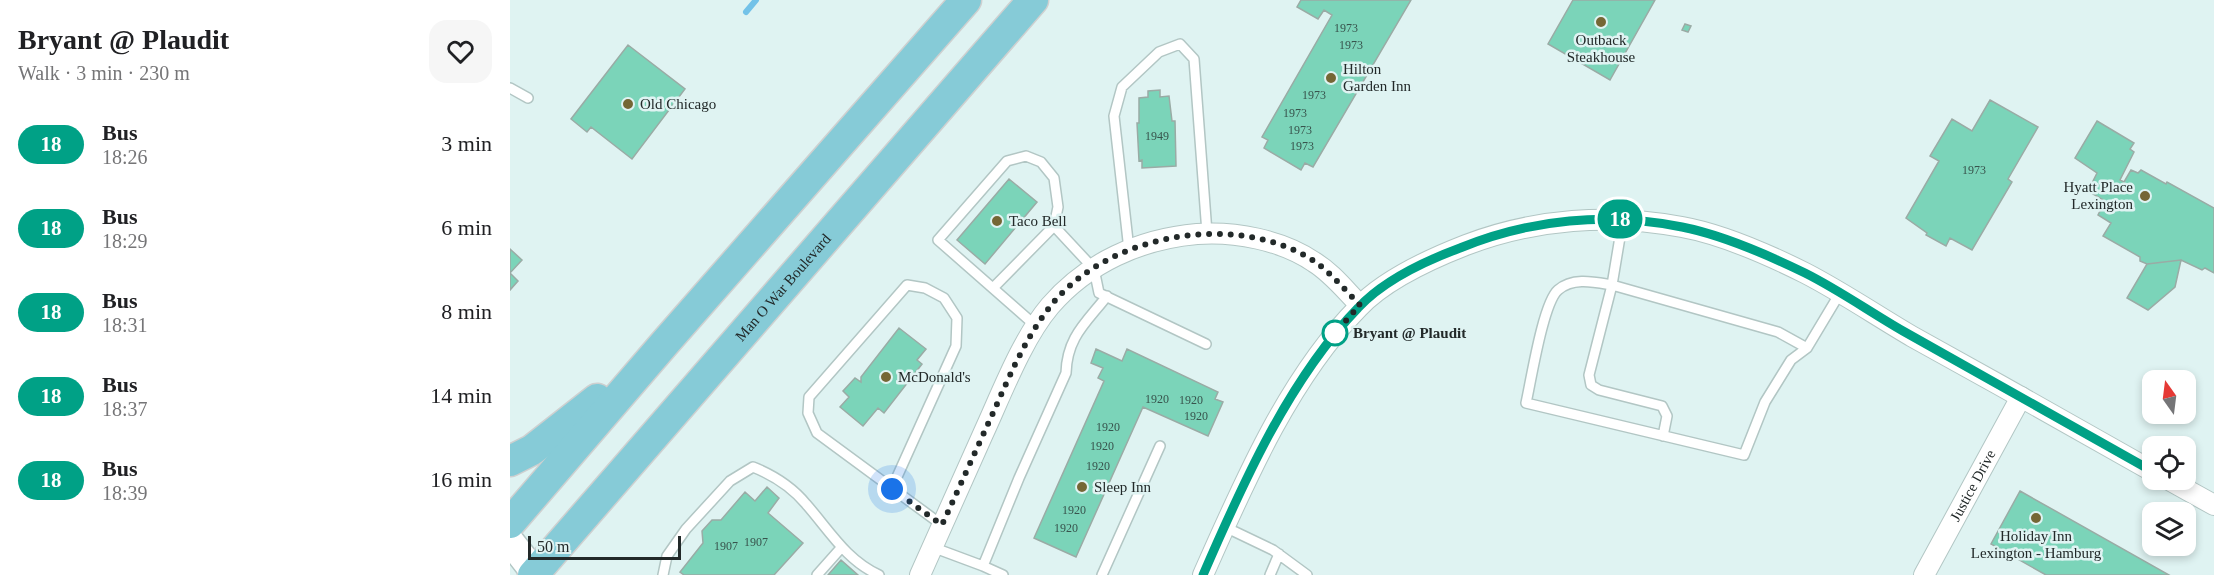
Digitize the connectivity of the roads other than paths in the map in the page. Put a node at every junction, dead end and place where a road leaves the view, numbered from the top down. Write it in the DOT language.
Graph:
graph roads {
  1 [pos="966,0"];
  2 [pos="1033,0"];
  3 [pos="510,88"];
  4 [pos="528,98"];
  5 [pos="1623,219"];
  6 [pos="1054,226"];
  7 [pos="1207,233"];
  8 [pos="1129,250"];
  9 [pos="1094,269"];
  10 [pos="1612,285"];
  11 [pos="993,288"];
  12 [pos="1840,293"];
  13 [pos="1107,296"];
  14 [pos="1360,305"];
  15 [pos="1037,327"];
  16 [pos="664,344"];
  17 [pos="1206,344"];
  18 [pos="1807,348"];
  19 [pos="2021,397"];
  20 [pos="1663,436"];
  21 [pos="1160,446"];
  22 [pos="510,460"];
  23 [pos="2142,465"];
  24 [pos="892,489"];
  25 [pos="2187,490"];
  26 [pos="2214,505"];
  27 [pos="510,523"];
  28 [pos="942,525"];
  29 [pos="1225,526"];
  30 [pos="510,542"];
  31 [pos="932,547"];
  32 [pos="841,548"];
  33 [pos="1279,554"];
  34 [pos="983,566"];
  35 [pos="526,572"];
  36 [pos="876,574"];
  37 [pos="663,575"];
  38 [pos="817,575"];
  39 [pos="920,575"];
  40 [pos="1003,575"];
  41 [pos="1102,575"];
  42 [pos="1203,575"];
  43 [pos="1269,575"];
  44 [pos="1307,575"];
  45 [pos="1925,575"];
  1 -- 16 [label="main road"];
  2 -- 35 [label="main road, Man O War Boulevard"];
  3 -- 4 [label="lane"];
  5 -- 10 [label="lane"];
  5 -- 12 [label="street"];
  5 -- 14 [label="street"];
  6 -- 9 [label="lane"];
  6 -- 11 [label="lane"];
  6 -- 11 [label="lane"];
  7 -- 8 [label="street"];
  7 -- 8 [label="lane"];
  7 -- 14 [label="street"];
  8 -- 9 [label="street"];
  9 -- 13 [label="lane"];
  9 -- 15 [label="street"];
  10 -- 18 [label="lane"];
  10 -- 20 [label="lane"];
  10 -- 20 [label="lane"];
  11 -- 15 [label="lane"];
  12 -- 18 [label="lane"];
  12 -- 19 [label="street"];
  13 -- 17 [label="lane"];
  13 -- 34 [label="lane"];
  14 -- 29 [label="street"];
  15 -- 28 [label="street"];
  16 -- 22 [label="main road"];
  16 -- 27 [label="main road"];
  18 -- 20 [label="lane"];
  19 -- 23 [label="street"];
  19 -- 45 [label="street, Justice Drive"];
  21 -- 41 [label="lane"];
  24 -- 24 [label="lane"];
  24 -- 28 [label="lane"];
  25 -- 26 [label="street"];
  28 -- 31 [label="street"];
  29 -- 33 [label="lane"];
  29 -- 42 [label="street"];
  30 -- 35 [label="main road"];
  31 -- 34 [label="lane"];
  31 -- 39 [label="street"];
  32 -- 36 [label="lane"];
  32 -- 37 [label="lane"];
  32 -- 38 [label="lane"];
  33 -- 43 [label="lane"];
  33 -- 44 [label="lane"];
  34 -- 40 [label="lane"];
}
